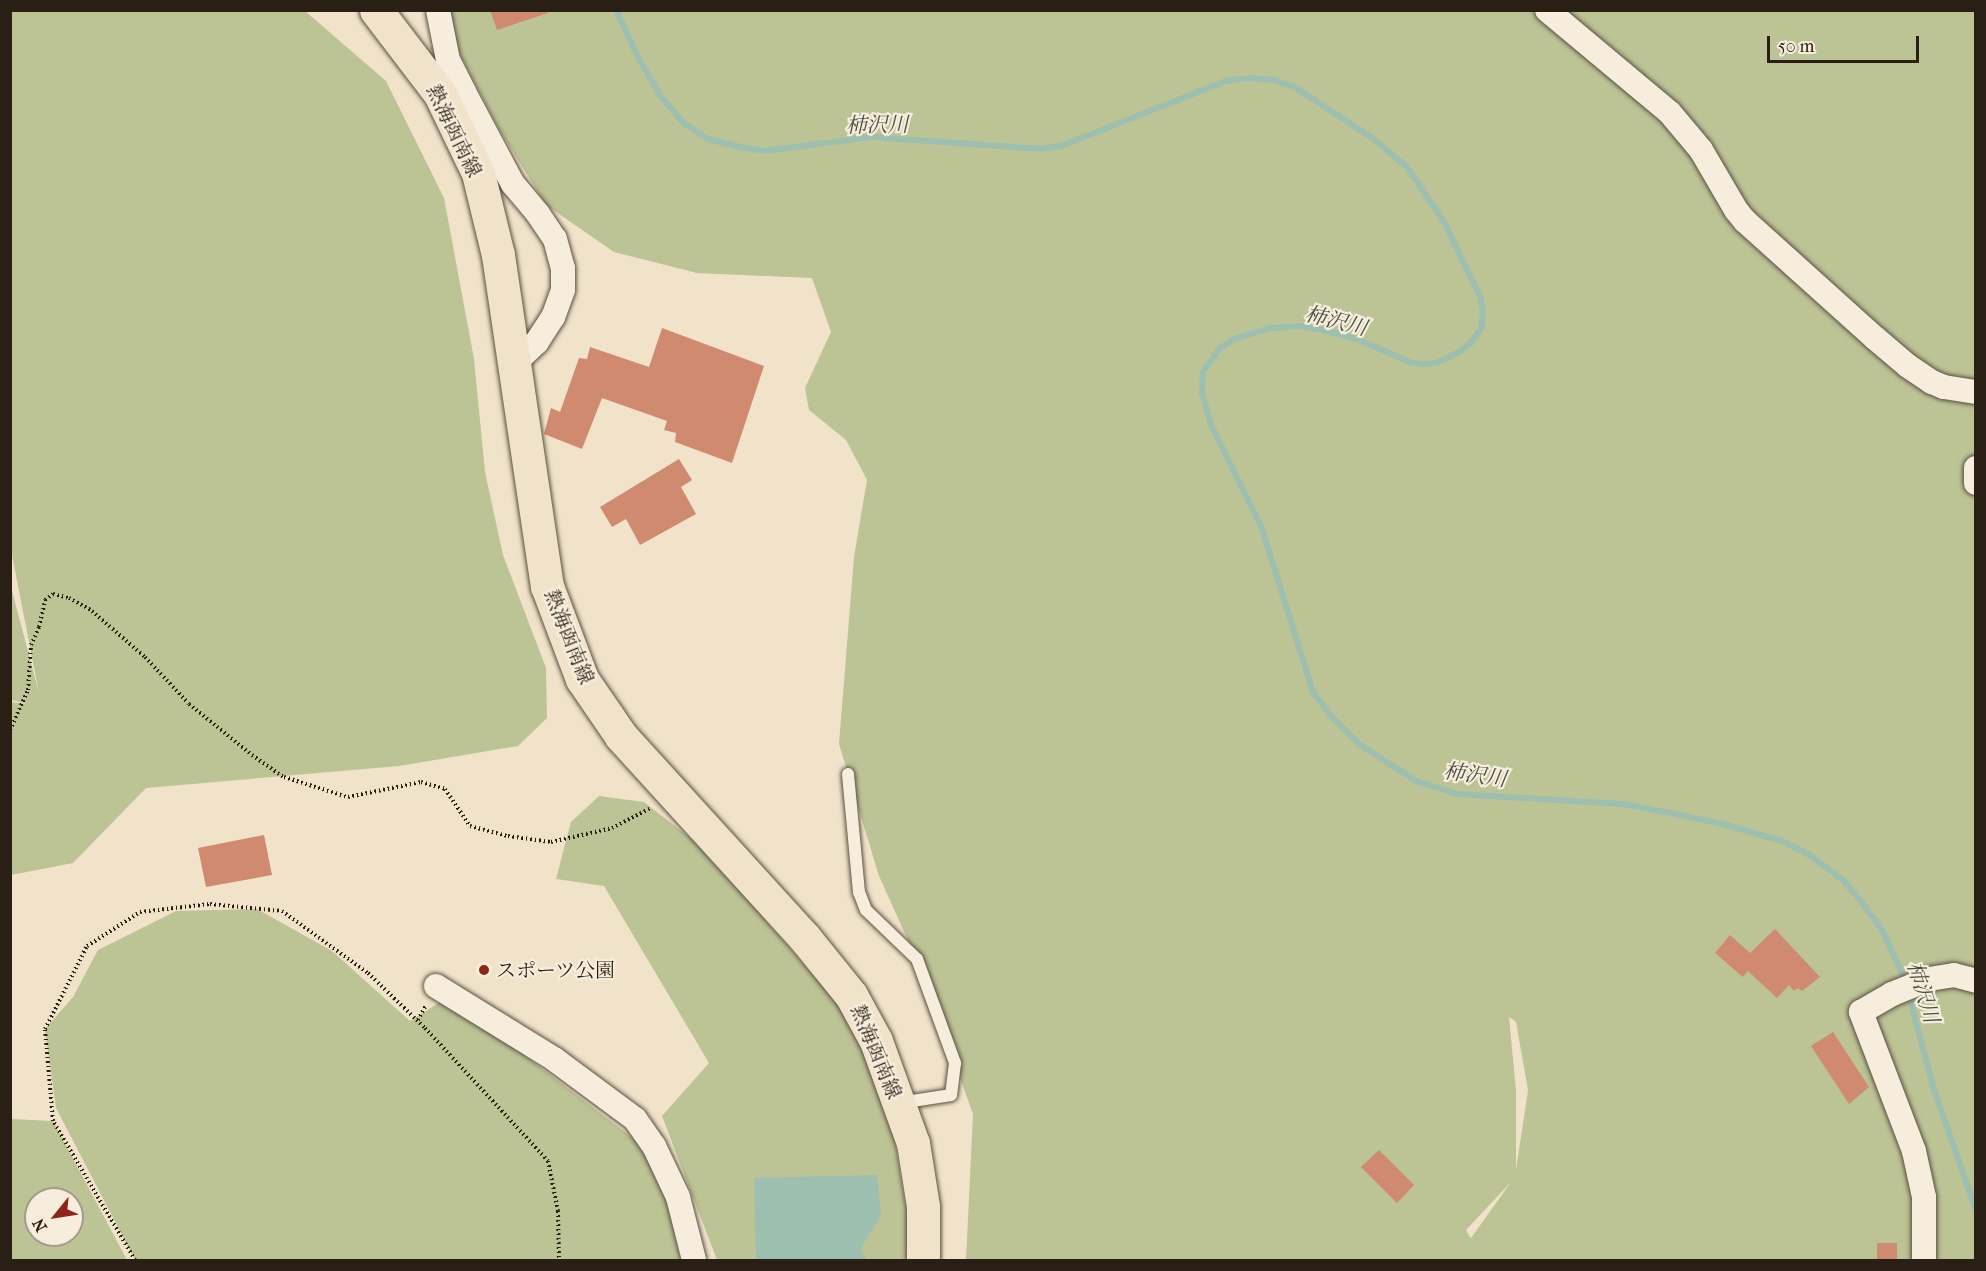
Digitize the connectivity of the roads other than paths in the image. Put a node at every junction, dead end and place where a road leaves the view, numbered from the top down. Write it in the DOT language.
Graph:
graph roads {
  1 [pos="376,10"];
  2 [pos="438,10"];
  3 [pos="1547,10"];
  4 [pos="512,365"];
  5 [pos="1976,392"];
  6 [pos="1976,468"];
  7 [pos="1976,483"];
  8 [pos="848,774"];
  9 [pos="1976,981"];
  10 [pos="436,986"];
  11 [pos="898,1103"];
  12 [pos="694,1260"];
  13 [pos="923,1260"];
  14 [pos="1924,1260"];
  1 -- 4 [label="main road, 熱海函南線"];
  2 -- 4 [label="street"];
  3 -- 5 [label="street"];
  4 -- 11 [label="main road, 熱海函南線"];
  6 -- 7 [label="street"];
  8 -- 11 [label="lane"];
  9 -- 14 [label="street"];
  10 -- 12 [label="street"];
  11 -- 13 [label="main road, 熱海函南線"];
}
